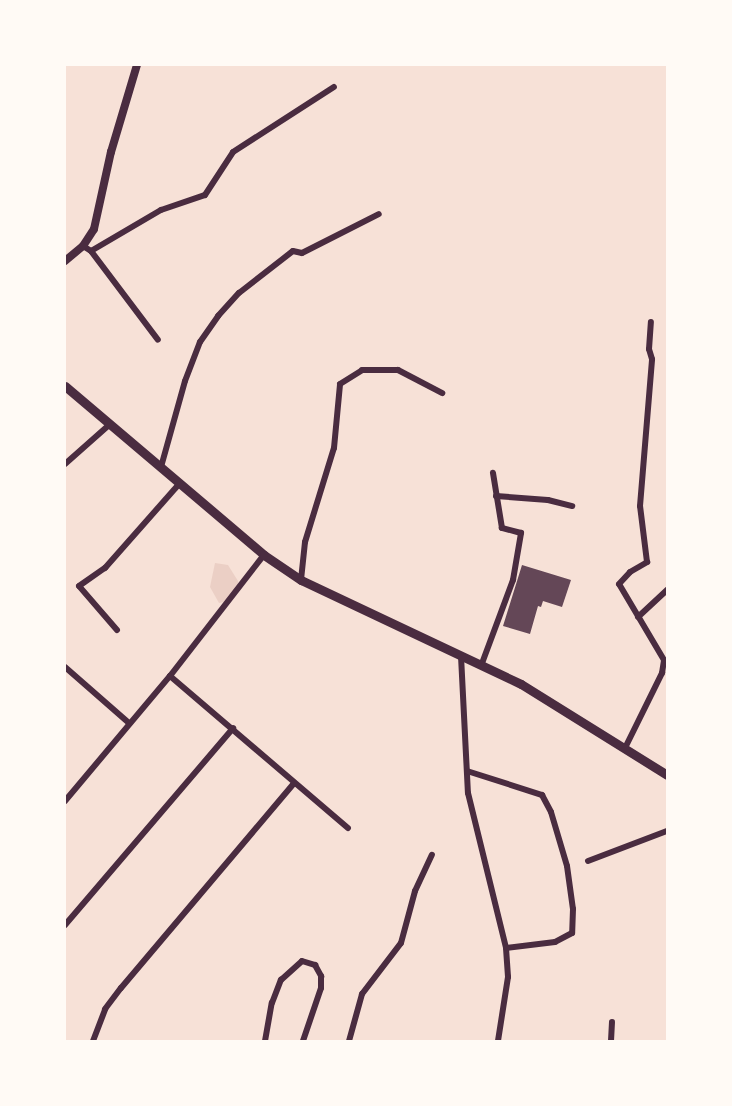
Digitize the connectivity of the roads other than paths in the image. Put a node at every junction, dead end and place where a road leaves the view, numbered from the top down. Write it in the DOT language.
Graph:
graph roads {
  1 [pos="137,65"];
  2 [pos="334,86"];
  3 [pos="379,214"];
  4 [pos="83,246"];
  5 [pos="91,251"];
  6 [pos="65,261"];
  7 [pos="651,322"];
  8 [pos="158,340"];
  9 [pos="65,386"];
  10 [pos="442,393"];
  11 [pos="110,424"];
  12 [pos="65,464"];
  13 [pos="161,467"];
  14 [pos="493,473"];
  15 [pos="179,484"];
  16 [pos="496,496"];
  17 [pos="572,506"];
  18 [pos="264,555"];
  19 [pos="301,580"];
  20 [pos="667,590"];
  21 [pos="638,617"];
  22 [pos="117,630"];
  23 [pos="461,656"];
  24 [pos="481,666"];
  25 [pos="66,672"];
  26 [pos="170,676"];
  27 [pos="129,723"];
  28 [pos="233,728"];
  29 [pos="625,748"];
  30 [pos="467,771"];
  31 [pos="667,775"];
  32 [pos="294,783"];
  33 [pos="65,801"];
  34 [pos="348,828"];
  35 [pos="667,831"];
  36 [pos="432,855"];
  37 [pos="588,861"];
  38 [pos="65,925"];
  39 [pos="506,948"];
  40 [pos="612,1022"];
  41 [pos="93,1041"];
  42 [pos="265,1041"];
  43 [pos="303,1041"];
  44 [pos="349,1041"];
  45 [pos="498,1041"];
  46 [pos="611,1041"];
  1 -- 4 [label="street"];
  2 -- 5 [label="street"];
  3 -- 13 [label="street"];
  4 -- 5 [label="street"];
  4 -- 6 [label="street"];
  5 -- 8 [label="street"];
  7 -- 21 [label="street"];
  9 -- 11 [label="main road"];
  10 -- 19 [label="street"];
  11 -- 12 [label="street"];
  11 -- 13 [label="main road"];
  13 -- 15 [label="main road"];
  14 -- 16 [label="street"];
  15 -- 18 [label="main road"];
  15 -- 22 [label="street"];
  16 -- 17 [label="street"];
  16 -- 24 [label="street"];
  18 -- 19 [label="main road"];
  18 -- 26 [label="street"];
  19 -- 23 [label="main road"];
  20 -- 21 [label="street"];
  21 -- 29 [label="street"];
  23 -- 24 [label="main road"];
  23 -- 30 [label="street"];
  24 -- 29 [label="main road"];
  25 -- 27 [label="street"];
  26 -- 27 [label="street"];
  26 -- 28 [label="street"];
  27 -- 33 [label="street"];
  28 -- 32 [label="street"];
  28 -- 38 [label="street"];
  29 -- 31 [label="main road"];
  30 -- 39 [label="street"];
  30 -- 39 [label="street"];
  32 -- 34 [label="street"];
  32 -- 41 [label="street"];
  35 -- 37 [label="street"];
  36 -- 44 [label="street"];
  39 -- 45 [label="street"];
  40 -- 46 [label="street"];
  42 -- 43 [label="street"];
}
